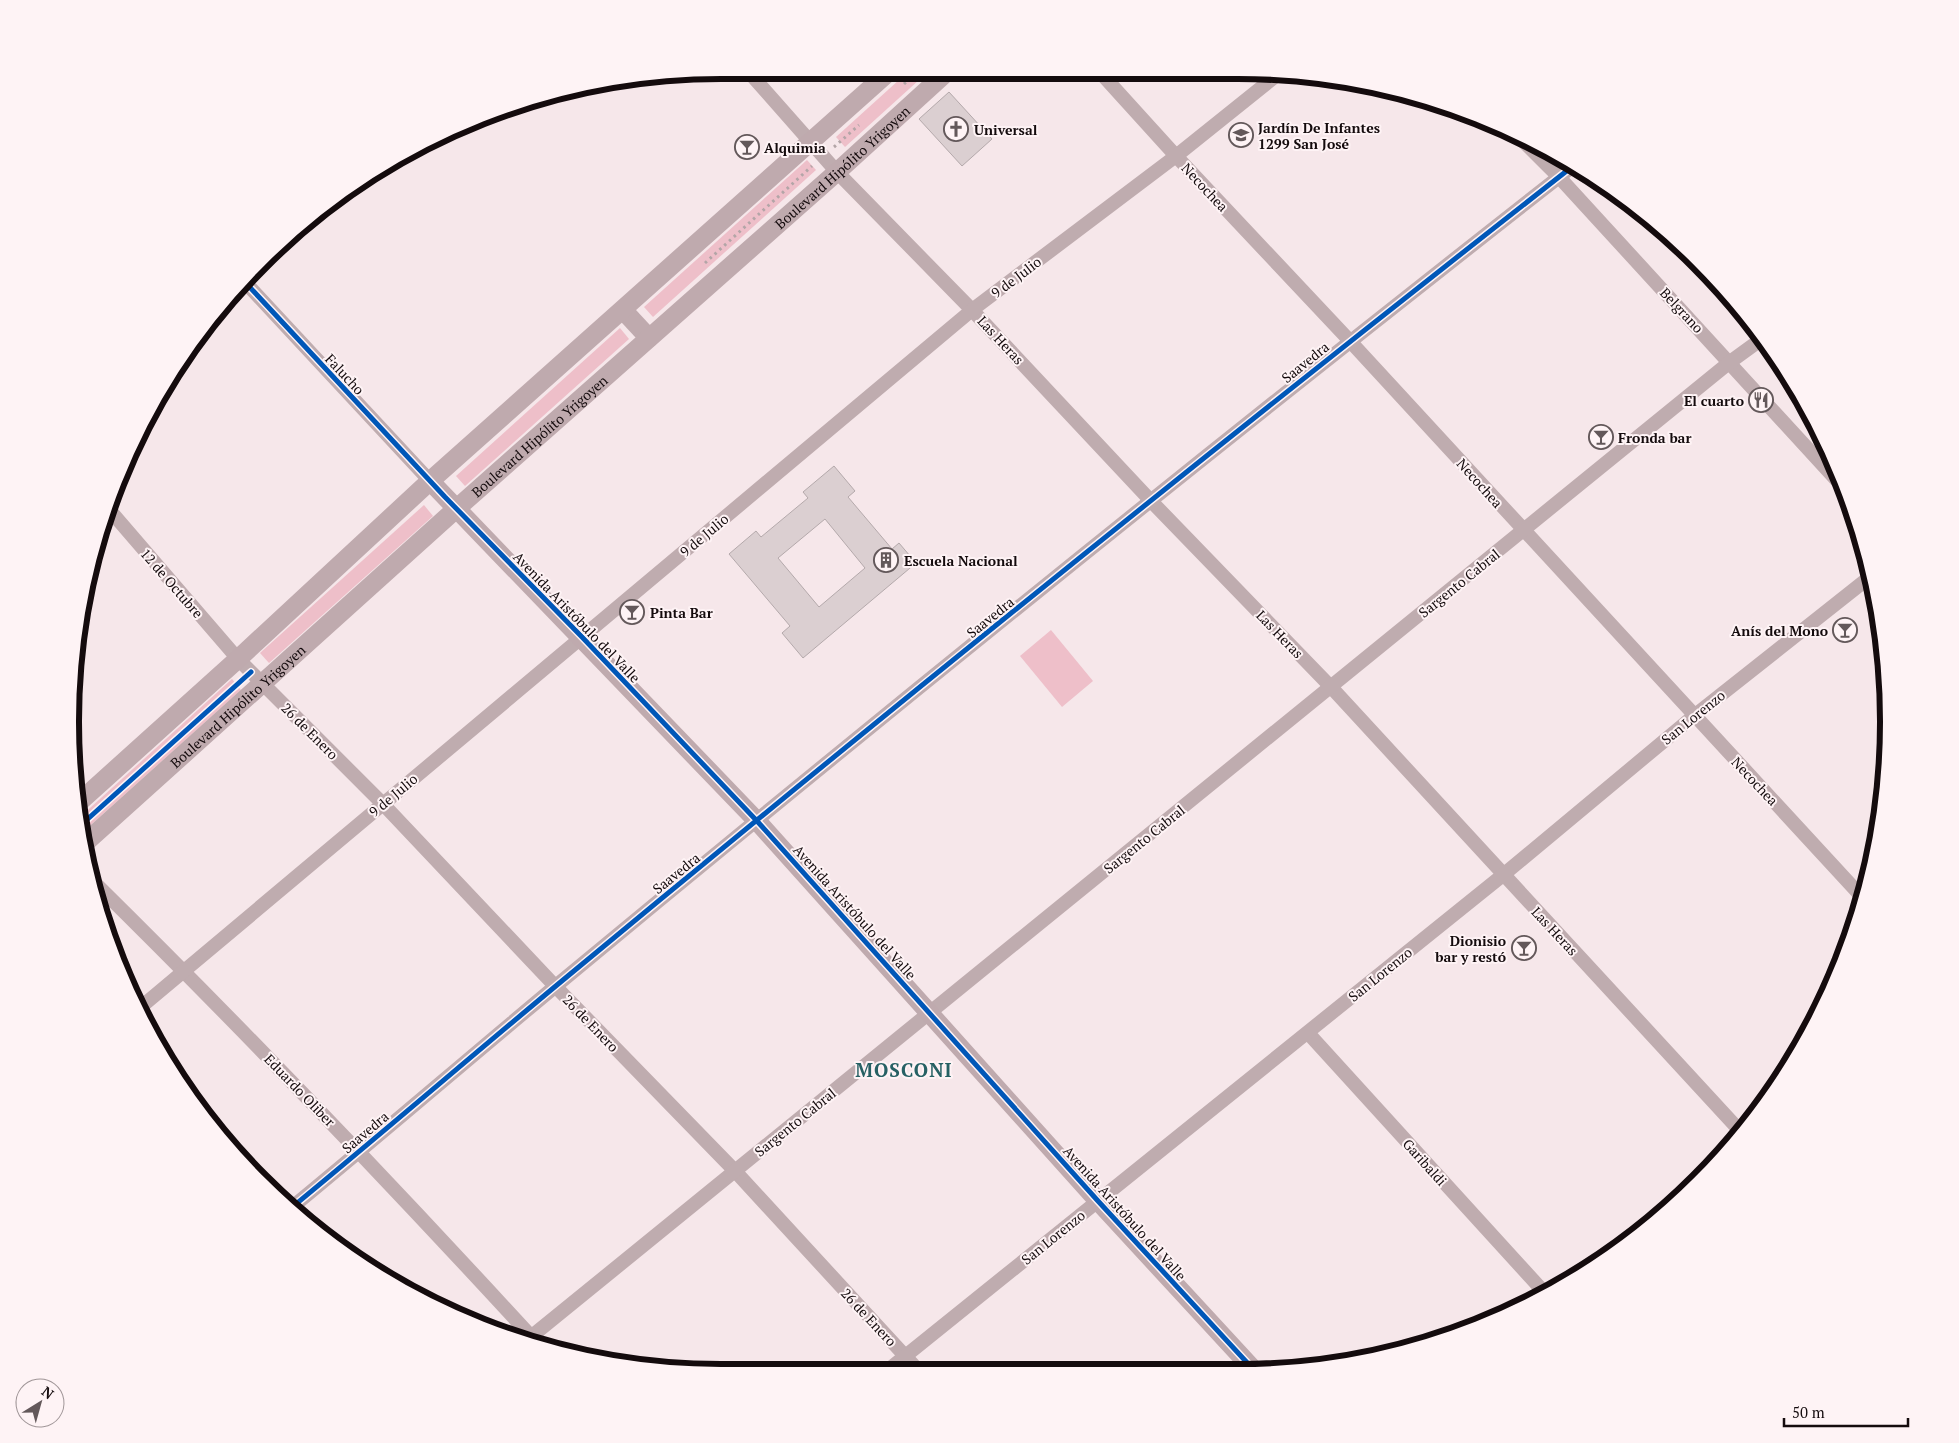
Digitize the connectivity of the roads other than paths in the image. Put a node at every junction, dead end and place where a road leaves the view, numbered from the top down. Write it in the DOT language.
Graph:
graph roads {
  1 [pos="755,79"];
  2 [pos="881,79"];
  3 [pos="939,79"];
  4 [pos="1106,79"];
  5 [pos="1271,80"];
  6 [pos="811,142"];
  7 [pos="1533,151"];
  8 [pos="1176,156"];
  9 [pos="1568,170"];
  10 [pos="837,172"];
  11 [pos="1559,177"];
  12 [pos="249,286"];
  13 [pos="623,310"];
  14 [pos="972,310"];
  15 [pos="649,338"];
  16 [pos="1350,340"];
  17 [pos="1756,343"];
  18 [pos="1730,362"];
  19 [pos="1829,472"];
  20 [pos="430,481"];
  21 [pos="1151,501"];
  22 [pos="456,509"];
  23 [pos="113,514"];
  24 [pos="1523,530"];
  25 [pos="1864,581"];
  26 [pos="582,637"];
  27 [pos="238,659"];
  28 [pos="264,684"];
  29 [pos="1331,687"];
  30 [pos="1694,716"];
  31 [pos="83,798"];
  32 [pos="383,804"];
  33 [pos="757,821"];
  34 [pos="90,840"];
  35 [pos="1503,876"];
  36 [pos="101,889"];
  37 [pos="1857,892"];
  38 [pos="183,970"];
  39 [pos="555,986"];
  40 [pos="144,1004"];
  41 [pos="930,1012"];
  42 [pos="1308,1033"];
  43 [pos="1736,1127"];
  44 [pos="360,1152"];
  45 [pos="735,1171"];
  46 [pos="1098,1201"];
  47 [pos="297,1204"];
  48 [pos="1540,1288"];
  49 [pos="525,1333"];
  50 [pos="537,1337"];
  51 [pos="905,1356"];
  52 [pos="895,1364"];
  53 [pos="912,1364"];
  54 [pos="1248,1364"];
  1 -- 6 [label="street, Las Heras"];
  2 -- 6 [label="main road"];
  3 -- 10 [label="main road, Boulevard Hipólito Yrigoyen"];
  4 -- 8 [label="street, Necochea"];
  5 -- 8 [label="street, 9 de Julio"];
  6 -- 10 [label="street, Las Heras"];
  6 -- 13 [label="main road"];
  7 -- 11 [label="street, Belgrano"];
  8 -- 14 [label="street, 9 de Julio"];
  8 -- 16 [label="street, Necochea"];
  9 -- 11 [label="street, Saavedra"];
  10 -- 14 [label="street, Las Heras"];
  10 -- 15 [label="main road, Boulevard Hipólito Yrigoyen"];
  11 -- 16 [label="street, Saavedra"];
  11 -- 18 [label="street, Belgrano"];
  12 -- 20 [label="street, Falucho"];
  13 -- 15 [label="main road"];
  13 -- 20 [label="main road"];
  14 -- 21 [label="street, Las Heras"];
  14 -- 26 [label="street, 9 de Julio"];
  15 -- 22 [label="main road, Boulevard Hipólito Yrigoyen"];
  16 -- 21 [label="street, Saavedra"];
  16 -- 24 [label="street, Necochea"];
  17 -- 18 [label="street, Sargento Cabral"];
  18 -- 19 [label="street, Belgrano"];
  18 -- 24 [label="street, Sargento Cabral"];
  20 -- 22 [label="main road, Avenida Aristóbulo del Valle"];
  20 -- 27 [label="main road"];
  21 -- 29 [label="street, Las Heras"];
  21 -- 33 [label="street, Saavedra"];
  22 -- 26 [label="main road, Avenida Aristóbulo del Valle"];
  22 -- 28 [label="main road, Boulevard Hipólito Yrigoyen"];
  23 -- 27 [label="street, 12 de Octubre"];
  24 -- 29 [label="street, Sargento Cabral"];
  24 -- 30 [label="street, Necochea"];
  25 -- 30 [label="street, San Lorenzo"];
  26 -- 32 [label="street, 9 de Julio"];
  26 -- 33 [label="main road, Avenida Aristóbulo del Valle"];
  27 -- 28 [label="street, 26 de Enero"];
  27 -- 31 [label="main road"];
  28 -- 32 [label="street, 26 de Enero"];
  28 -- 34 [label="main road, Boulevard Hipólito Yrigoyen"];
  29 -- 35 [label="street, Las Heras"];
  29 -- 41 [label="street, Sargento Cabral"];
  30 -- 35 [label="street, San Lorenzo"];
  30 -- 37 [label="street, Necochea"];
  32 -- 38 [label="street, 9 de Julio"];
  32 -- 39 [label="street, 26 de Enero"];
  33 -- 39 [label="street, Saavedra"];
  33 -- 41 [label="main road, Avenida Aristóbulo del Valle"];
  35 -- 42 [label="street, San Lorenzo"];
  35 -- 43 [label="street, Las Heras"];
  36 -- 38 [label="street, Eduardo Oliber"];
  38 -- 40 [label="street, 9 de Julio"];
  38 -- 44 [label="street, Eduardo Oliber"];
  39 -- 44 [label="street, Saavedra"];
  39 -- 45 [label="street, 26 de Enero"];
  41 -- 45 [label="street, Sargento Cabral"];
  41 -- 46 [label="main road, Avenida Aristóbulo del Valle"];
  42 -- 46 [label="street, San Lorenzo"];
  42 -- 48 [label="street, Garibaldi"];
  44 -- 47 [label="street, Saavedra"];
  44 -- 49 [label="street, Eduardo Oliber"];
  45 -- 50 [label="street, Sargento Cabral"];
  45 -- 51 [label="street, 26 de Enero"];
  46 -- 51 [label="street, San Lorenzo"];
  46 -- 54 [label="main road, Avenida Aristóbulo del Valle"];
  51 -- 52 [label="street, San Lorenzo"];
  51 -- 53 [label="street, 26 de Enero"];
}
